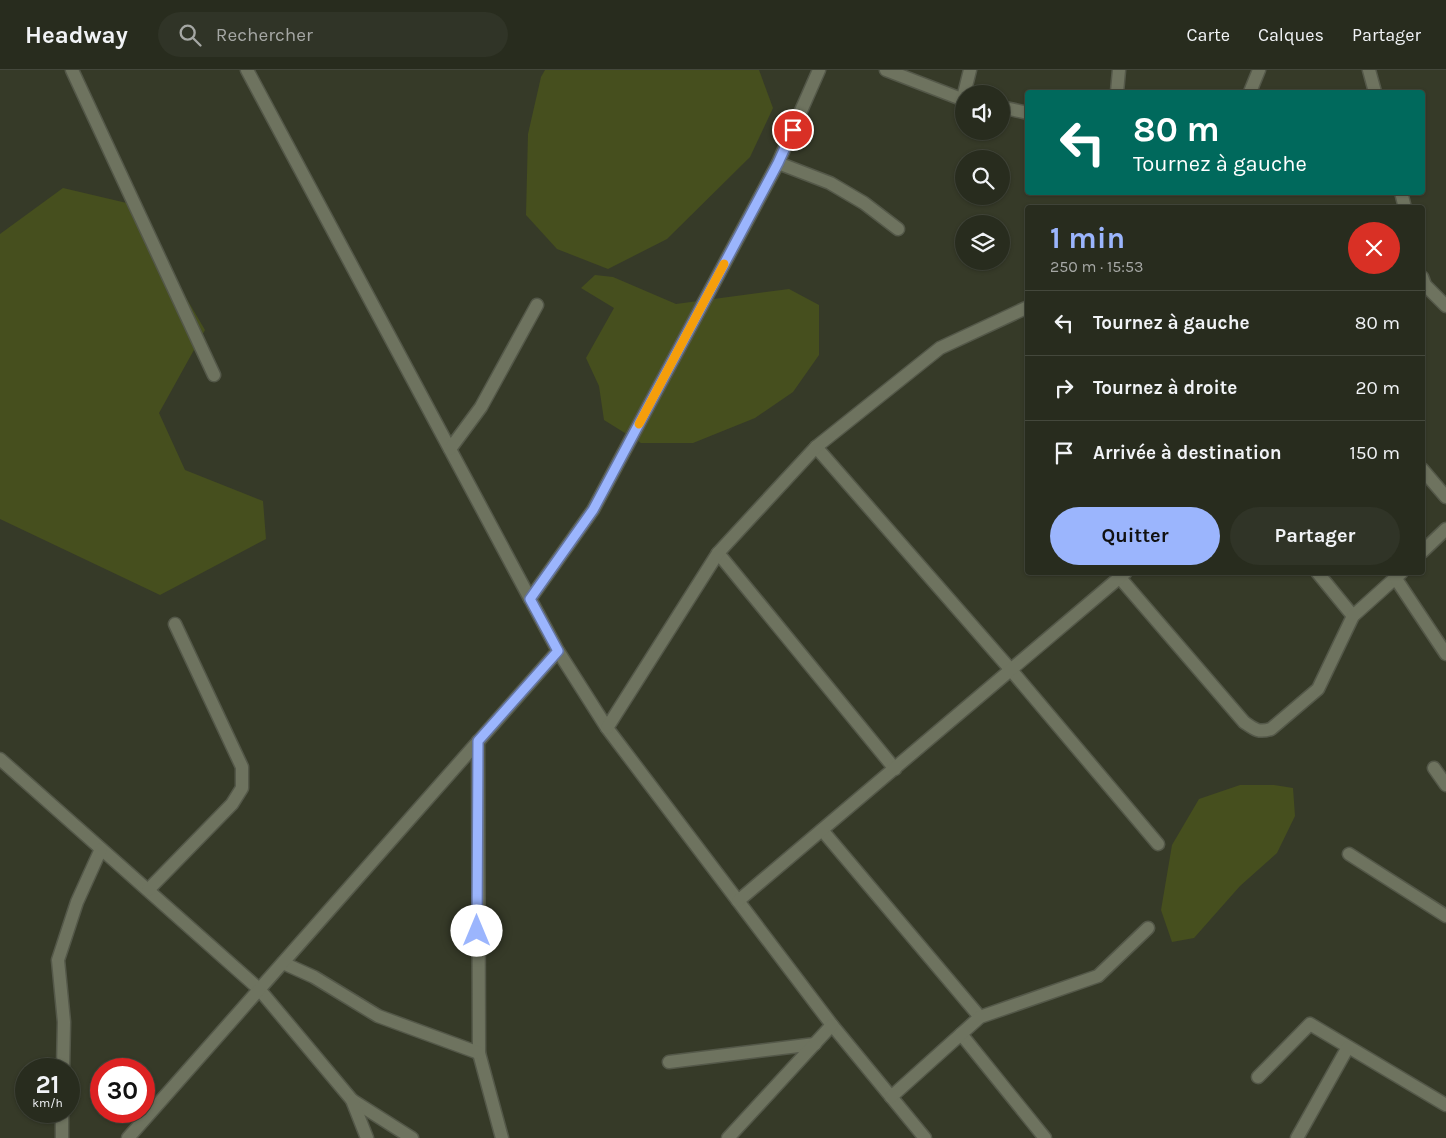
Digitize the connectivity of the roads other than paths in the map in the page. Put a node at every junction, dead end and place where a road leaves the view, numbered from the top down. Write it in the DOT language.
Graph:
graph roads {
  1 [pos="72,70"];
  2 [pos="247,70"];
  3 [pos="819,70"];
  4 [pos="886,70"];
  5 [pos="970,70"];
  6 [pos="1120,70"];
  7 [pos="1259,70"];
  8 [pos="1369,70"];
  9 [pos="967,85"];
  10 [pos="1117,90"];
  11 [pos="1251,90"];
  12 [pos="1374,90"];
  13 [pos="955,94"];
  14 [pos="1010,109"];
  15 [pos="1025,111"];
  16 [pos="778,163"];
  17 [pos="898,229"];
  18 [pos="1425,285"];
  19 [pos="537,305"];
  20 [pos="1446,306"];
  21 [pos="1025,308"];
  22 [pos="214,375"];
  23 [pos="816,447"];
  24 [pos="450,449"];
  25 [pos="1425,472"];
  26 [pos="1446,497"];
  27 [pos="1446,529"];
  28 [pos="1425,549"];
  29 [pos="718,553"];
  30 [pos="1123,575"];
  31 [pos="1319,575"];
  32 [pos="1399,576"];
  33 [pos="530,599"];
  34 [pos="1353,616"];
  35 [pos="175,624"];
  36 [pos="558,651"];
  37 [pos="1446,654"];
  38 [pos="1011,670"];
  39 [pos="607,728"];
  40 [pos="478,741"];
  41 [pos="0,759"];
  42 [pos="1434,768"];
  43 [pos="895,769"];
  44 [pos="1446,785"];
  45 [pos="822,830"];
  46 [pos="1158,844"];
  47 [pos="101,849"];
  48 [pos="1349,854"];
  49 [pos="148,890"];
  50 [pos="738,901"];
  51 [pos="1446,916"];
  52 [pos="1148,928"];
  53 [pos="283,963"];
  54 [pos="259,989"];
  55 [pos="980,1017"];
  56 [pos="832,1025"];
  57 [pos="961,1034"];
  58 [pos="815,1044"];
  59 [pos="1348,1047"];
  60 [pos="479,1053"];
  61 [pos="63,1058"];
  62 [pos="670,1062"];
  63 [pos="1258,1077"];
  64 [pos="891,1097"];
  65 [pos="352,1100"];
  66 [pos="1446,1105"];
  67 [pos="62,1123"];
  68 [pos="62,1138"];
  69 [pos="128,1138"];
  70 [pos="367,1138"];
  71 [pos="412,1138"];
  72 [pos="502,1138"];
  73 [pos="728,1138"];
  74 [pos="925,1138"];
  75 [pos="1045,1138"];
  76 [pos="1297,1138"];
  1 -- 22 [label="street"];
  2 -- 24 [label="street"];
  3 -- 16 [label="street"];
  4 -- 13 [label="street"];
  5 -- 9 [label="street"];
  6 -- 10 [label="street"];
  7 -- 11 [label="street"];
  8 -- 12 [label="street"];
  14 -- 15 [label="street"];
  16 -- 17 [label="street"];
  16 -- 33 [label="street"];
  18 -- 20 [label="street"];
  19 -- 24 [label="street"];
  21 -- 23 [label="street"];
  23 -- 29 [label="street"];
  23 -- 38 [label="street"];
  24 -- 33 [label="street"];
  25 -- 26 [label="street"];
  27 -- 28 [label="street"];
  29 -- 39 [label="street"];
  29 -- 43 [label="street"];
  30 -- 34 [label="street"];
  30 -- 38 [label="street"];
  31 -- 34 [label="street"];
  32 -- 34 [label="street"];
  32 -- 37 [label="street"];
  33 -- 36 [label="street"];
  35 -- 49 [label="street"];
  36 -- 39 [label="street"];
  36 -- 40 [label="street"];
  38 -- 43 [label="street"];
  38 -- 46 [label="street"];
  39 -- 50 [label="street"];
  40 -- 53 [label="street"];
  40 -- 60 [label="street"];
  41 -- 47 [label="street"];
  42 -- 44 [label="street"];
  43 -- 45 [label="street"];
  45 -- 50 [label="street"];
  45 -- 55 [label="street"];
  47 -- 49 [label="street"];
  47 -- 61 [label="street"];
  48 -- 51 [label="street"];
  49 -- 54 [label="street"];
  50 -- 56 [label="street"];
  52 -- 55 [label="street"];
  53 -- 54 [label="street"];
  53 -- 60 [label="street"];
  54 -- 65 [label="street"];
  54 -- 69 [label="street"];
  55 -- 57 [label="street"];
  56 -- 58 [label="street"];
  56 -- 64 [label="street"];
  57 -- 64 [label="street"];
  57 -- 75 [label="street"];
  58 -- 62 [label="street"];
  58 -- 73 [label="street"];
  59 -- 63 [label="street"];
  59 -- 66 [label="street"];
  59 -- 76 [label="street"];
  60 -- 72 [label="street"];
  64 -- 74 [label="street"];
  65 -- 70 [label="street"];
  65 -- 71 [label="street"];
  67 -- 68 [label="street"];
}
